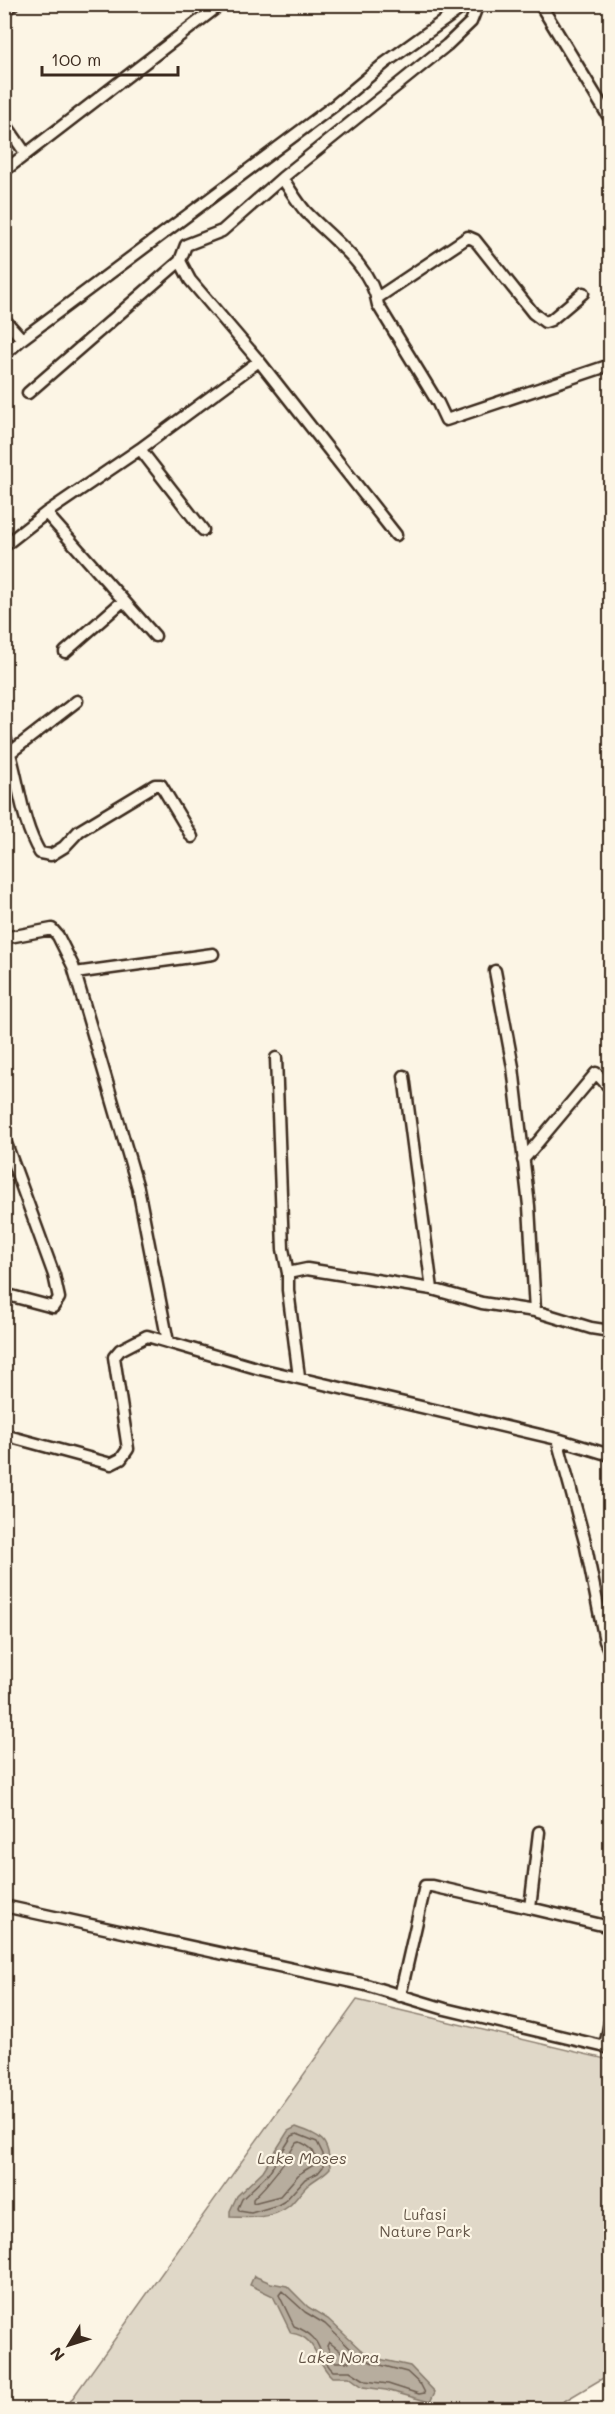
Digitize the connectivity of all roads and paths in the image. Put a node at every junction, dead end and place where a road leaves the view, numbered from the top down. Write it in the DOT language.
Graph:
graph roads {
  1 [pos="13,4"];
  2 [pos="221,4"];
  3 [pos="467,4"];
  4 [pos="478,4"];
  5 [pos="540,4"];
  6 [pos="4,11"];
  7 [pos="610,119"];
  8 [pos="4,122"];
  9 [pos="26,154"];
  10 [pos="4,171"];
  11 [pos="282,178"];
  12 [pos="180,261"];
  13 [pos="583,293"];
  14 [pos="377,298"];
  15 [pos="4,319"];
  16 [pos="22,339"];
  17 [pos="4,355"];
  18 [pos="259,361"];
  19 [pos="610,365"];
  20 [pos="28,393"];
  21 [pos="140,449"];
  22 [pos="46,513"];
  23 [pos="203,530"];
  24 [pos="396,535"];
  25 [pos="4,546"];
  26 [pos="123,601"];
  27 [pos="155,636"];
  28 [pos="65,652"];
  29 [pos="77,701"];
  30 [pos="4,735"];
  31 [pos="11,753"];
  32 [pos="192,837"];
  33 [pos="4,938"];
  34 [pos="213,954"];
  35 [pos="495,971"];
  36 [pos="75,974"];
  37 [pos="276,1058"];
  38 [pos="404,1076"];
  39 [pos="610,1088"];
  40 [pos="610,1094"];
  41 [pos="610,1106"];
  42 [pos="4,1138"];
  43 [pos="523,1160"];
  44 [pos="288,1272"];
  45 [pos="432,1289"];
  46 [pos="4,1294"];
  47 [pos="535,1311"];
  48 [pos="610,1331"];
  49 [pos="168,1342"];
  50 [pos="299,1377"];
  51 [pos="4,1435"];
  52 [pos="557,1439"];
  53 [pos="610,1455"];
  54 [pos="610,1652"];
  55 [pos="539,1832"];
  56 [pos="4,1906"];
  57 [pos="530,1908"];
  58 [pos="610,1927"];
  59 [pos="400,1996"];
  60 [pos="610,2022"];
  61 [pos="608,2047"];
  1 -- 6 [label="street"];
  2 -- 9 [label="street"];
  3 -- 16 [label="street"];
  4 -- 11 [label="street"];
  5 -- 7 [label="street"];
  8 -- 9 [label="street"];
  9 -- 10 [label="street"];
  11 -- 12 [label="street"];
  11 -- 14 [label="street"];
  12 -- 18 [label="street"];
  12 -- 20 [label="street"];
  13 -- 14 [label="street"];
  14 -- 19 [label="street"];
  15 -- 16 [label="street"];
  16 -- 17 [label="street"];
  18 -- 21 [label="street"];
  18 -- 24 [label="street"];
  21 -- 22 [label="street"];
  21 -- 23 [label="street"];
  22 -- 25 [label="street"];
  22 -- 26 [label="street"];
  26 -- 27 [label="street"];
  26 -- 28 [label="street"];
  29 -- 31 [label="street"];
  30 -- 31 [label="street"];
  31 -- 32 [label="street"];
  33 -- 36 [label="street"];
  34 -- 36 [label="street"];
  35 -- 43 [label="street"];
  36 -- 49 [label="street"];
  37 -- 44 [label="street"];
  38 -- 45 [label="street"];
  39 -- 43 [label="street"];
  40 -- 41 [label="street"];
  42 -- 46 [label="street"];
  43 -- 47 [label="street"];
  44 -- 45 [label="street"];
  44 -- 50 [label="street"];
  45 -- 47 [label="street"];
  47 -- 48 [label="street"];
  49 -- 50 [label="street"];
  49 -- 51 [label="street"];
  50 -- 52 [label="street"];
  52 -- 53 [label="street"];
  52 -- 54 [label="street"];
  55 -- 57 [label="street"];
  56 -- 59 [label="street"];
  57 -- 58 [label="street"];
  57 -- 59 [label="street"];
  59 -- 61 [label="street"];
  60 -- 61 [label="street"];
}
